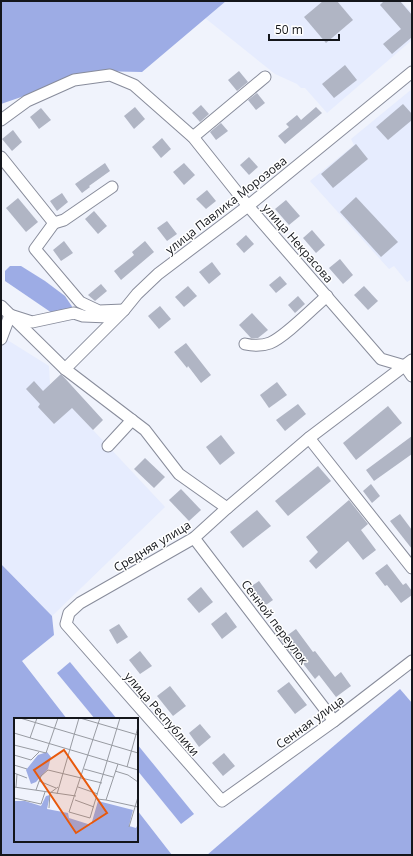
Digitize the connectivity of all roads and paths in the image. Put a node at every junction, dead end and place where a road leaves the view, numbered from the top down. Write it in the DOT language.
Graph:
graph roads {
  1 [pos="412,72"];
  2 [pos="265,77"];
  3 [pos="1,120"];
  4 [pos="193,137"];
  5 [pos="1,157"];
  6 [pos="112,186"];
  7 [pos="248,206"];
  8 [pos="54,223"];
  9 [pos="327,296"];
  10 [pos="1,306"];
  11 [pos="124,310"];
  12 [pos="10,315"];
  13 [pos="1,339"];
  14 [pos="245,344"];
  15 [pos="408,363"];
  16 [pos="65,370"];
  17 [pos="412,376"];
  18 [pos="132,420"];
  19 [pos="309,438"];
  20 [pos="108,446"];
  21 [pos="227,508"];
  22 [pos="194,538"];
  23 [pos="412,568"];
  24 [pos="84,643"];
  25 [pos="411,664"];
  26 [pos="334,721"];
  27 [pos="222,801"];
  1 -- 7 [label="street, улица Павлика Морозова"];
  2 -- 4 [label="street"];
  3 -- 4 [label="street, улица Некрасова"];
  4 -- 7 [label="street, улица Некрасова"];
  5 -- 8 [label="street"];
  6 -- 8 [label="street"];
  7 -- 9 [label="street, улица Некрасова"];
  7 -- 11 [label="street, улица Павлика Морозова"];
  8 -- 11 [label="street"];
  9 -- 14 [label="street"];
  9 -- 15 [label="street, улица Некрасова"];
  10 -- 12 [label="street"];
  11 -- 12 [label="street"];
  11 -- 16 [label="street, улица Павлика Морозова"];
  12 -- 13 [label="street"];
  12 -- 16 [label="street"];
  15 -- 17 [label="street"];
  15 -- 19 [label="street, Средняя улица"];
  16 -- 18 [label="street"];
  18 -- 20 [label="street"];
  18 -- 21 [label="street"];
  19 -- 21 [label="street, Средняя улица"];
  19 -- 23 [label="street"];
  21 -- 22 [label="street, Средняя улица"];
  22 -- 24 [label="street, Средняя улица"];
  22 -- 26 [label="street, Сенной переулок"];
  24 -- 27 [label="street, улица Республики"];
  25 -- 26 [label="street, Сенная улица"];
  26 -- 27 [label="street, Сенная улица"];
}
